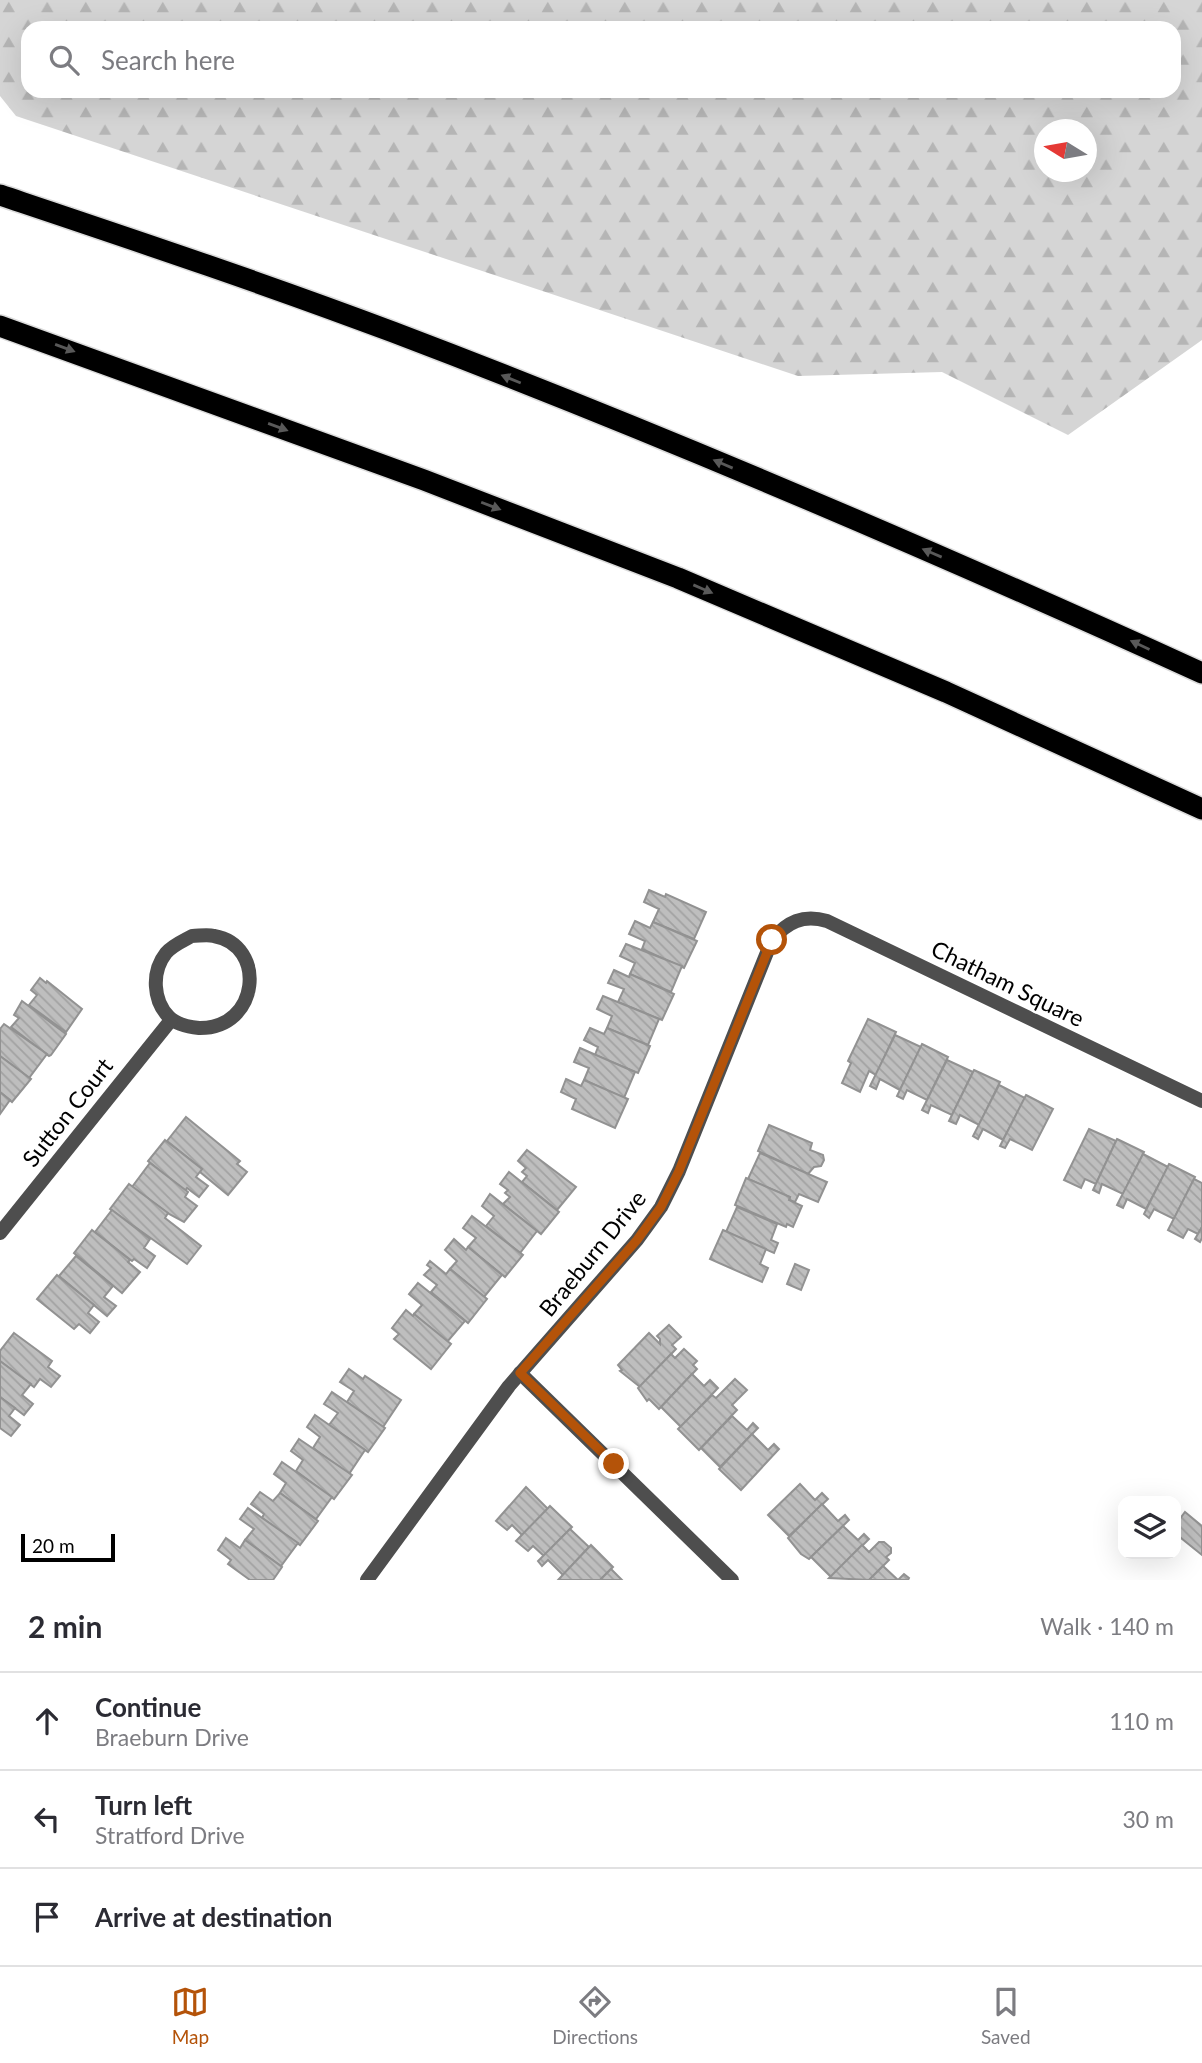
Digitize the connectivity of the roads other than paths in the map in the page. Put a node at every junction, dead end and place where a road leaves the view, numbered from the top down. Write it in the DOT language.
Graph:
graph roads {
  1 [pos="0,195"];
  2 [pos="0,326"];
  3 [pos="1202,673"];
  4 [pos="1202,808"];
  5 [pos="792,922"];
  6 [pos="171,1020"];
  7 [pos="1202,1101"];
  8 [pos="0,1233"];
  9 [pos="520,1373"];
  10 [pos="367,1580"];
  11 [pos="732,1580"];
  3 -- 1 [label="highway, one-way"];
  2 -- 4 [label="highway, one-way"];
  5 -- 7 [label="street, Chatham Square"];
  5 -- 9 [label="street, Braeburn Drive"];
  6 -- 6 [label="street"];
  6 -- 8 [label="street, Sutton Court"];
  9 -- 10 [label="street, Braeburn Drive"];
  9 -- 11 [label="street"];
}
